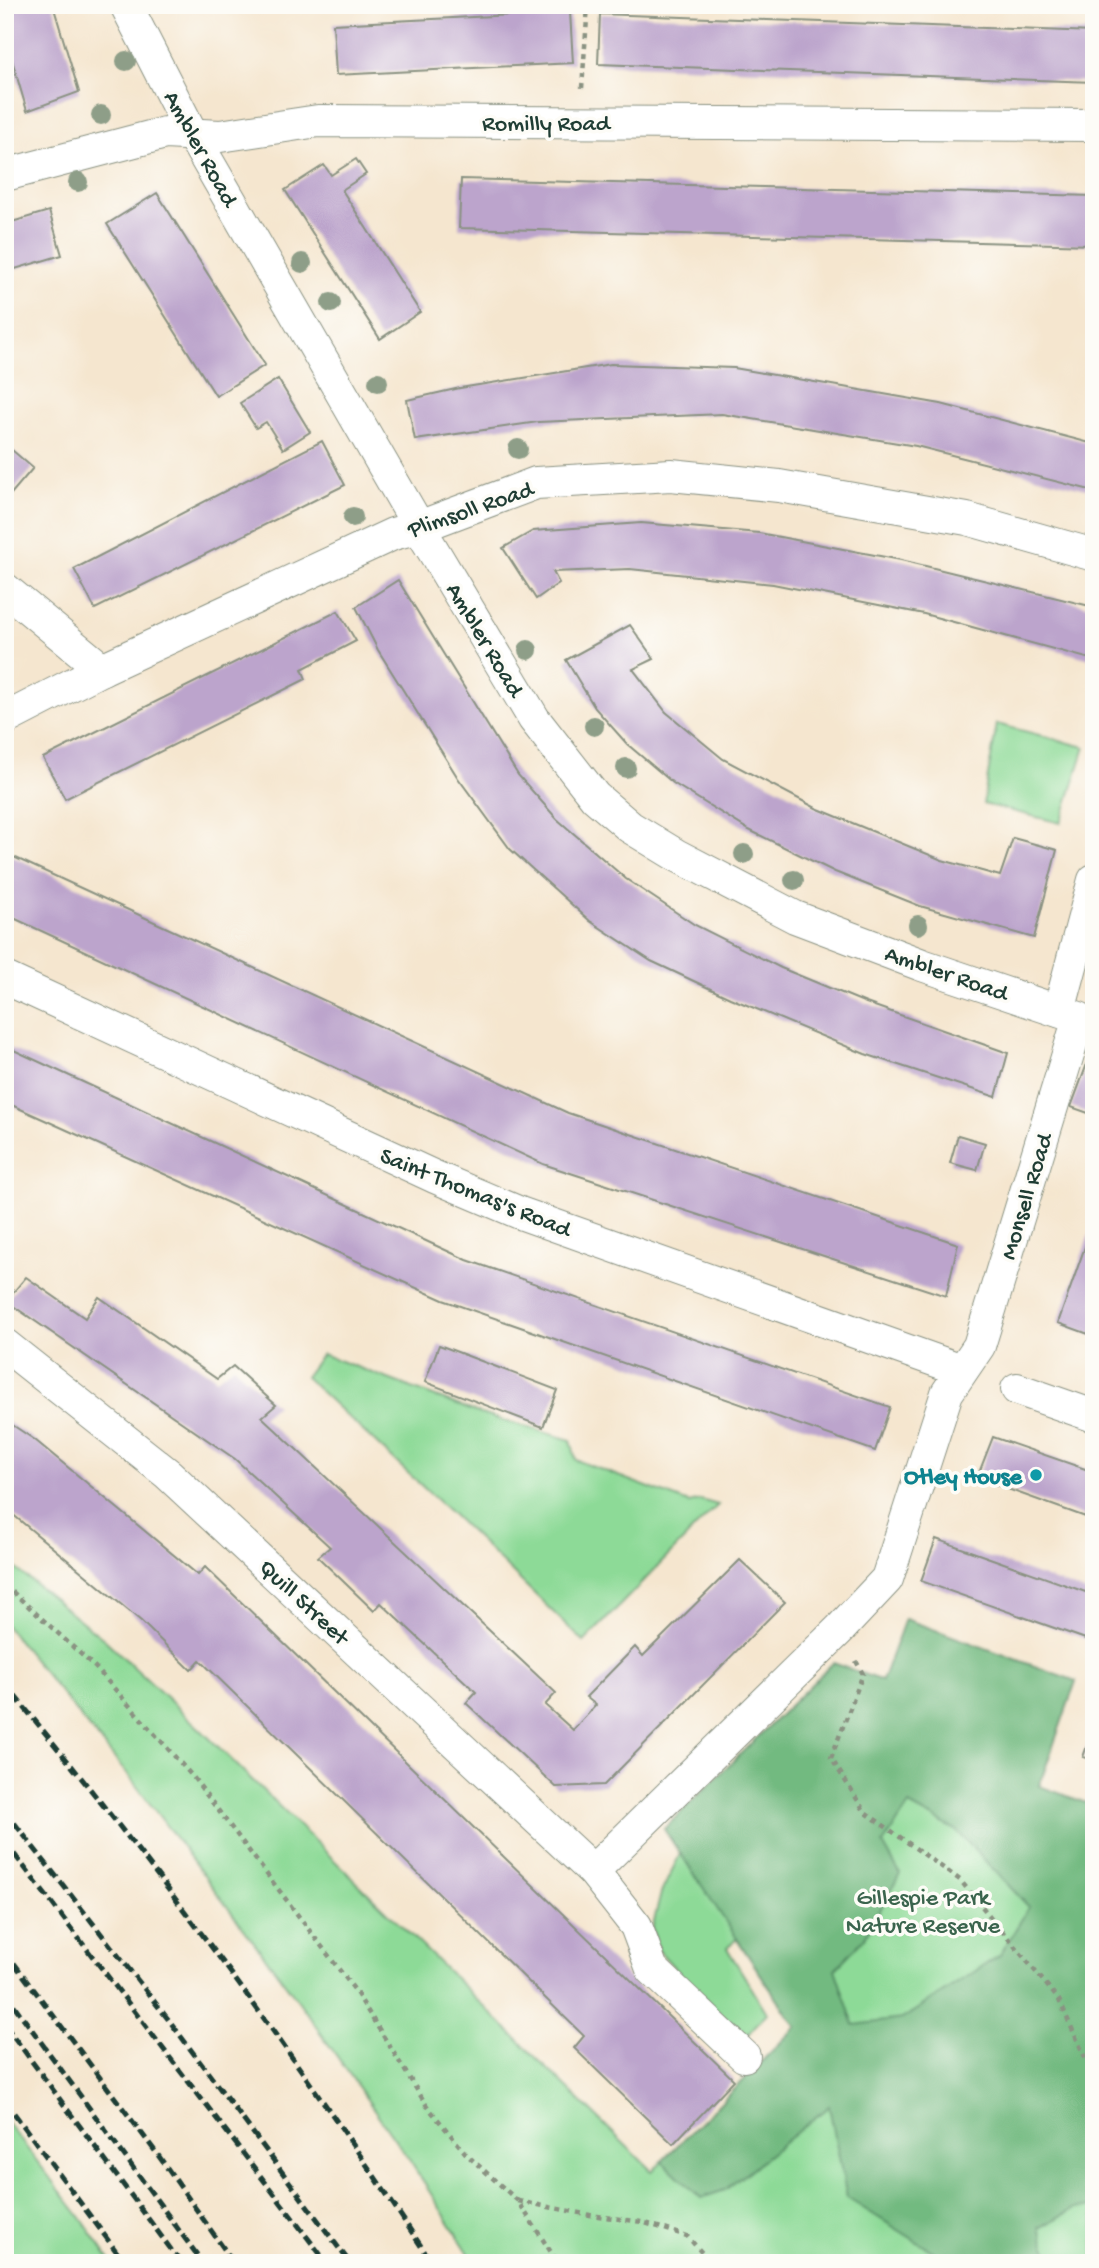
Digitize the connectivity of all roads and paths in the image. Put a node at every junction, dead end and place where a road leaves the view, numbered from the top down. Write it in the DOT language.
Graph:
graph roads {
  1 [pos="126,5"];
  2 [pos="588,5"];
  3 [pos="585,51"];
  4 [pos="1094,125"];
  5 [pos="193,136"];
  6 [pos="5,175"];
  7 [pos="419,527"];
  8 [pos="1094,555"];
  9 [pos="5,589"];
  10 [pos="102,669"];
  11 [pos="5,719"];
  12 [pos="1094,880"];
  13 [pos="5,978"];
  14 [pos="1069,1014"];
  15 [pos="5,1345"];
  16 [pos="962,1370"];
  17 [pos="1017,1389"];
  18 [pos="1094,1416"];
  19 [pos="5,1585"];
  20 [pos="839,1629"];
  21 [pos="593,1871"];
  22 [pos="744,2056"];
  23 [pos="1094,2077"];
  24 [pos="518,2201"];
  25 [pos="558,2263"];
  26 [pos="711,2263"];
  1 -- 5 [label="street, Ambler Road"];
  2 -- 3 [label="path"];
  4 -- 5 [label="street, Romilly Road"];
  5 -- 6 [label="street, Romilly Road"];
  5 -- 7 [label="street, Ambler Road"];
  7 -- 8 [label="street, Plimsoll Road"];
  7 -- 10 [label="street, Plimsoll Road"];
  7 -- 14 [label="street, Ambler Road"];
  9 -- 10 [label="street"];
  10 -- 11 [label="street, Plimsoll Road"];
  12 -- 14 [label="street, Monsell Road"];
  13 -- 16 [label="street, Saint Thomas's Road"];
  14 -- 16 [label="street, Monsell Road"];
  15 -- 21 [label="street, Quill Street"];
  16 -- 20 [label="street"];
  17 -- 18 [label="street"];
  19 -- 24 [label="path"];
  20 -- 21 [label="street"];
  20 -- 23 [label="path"];
  21 -- 22 [label="street, Quill Street"];
  24 -- 25 [label="path"];
  24 -- 26 [label="path"];
}
